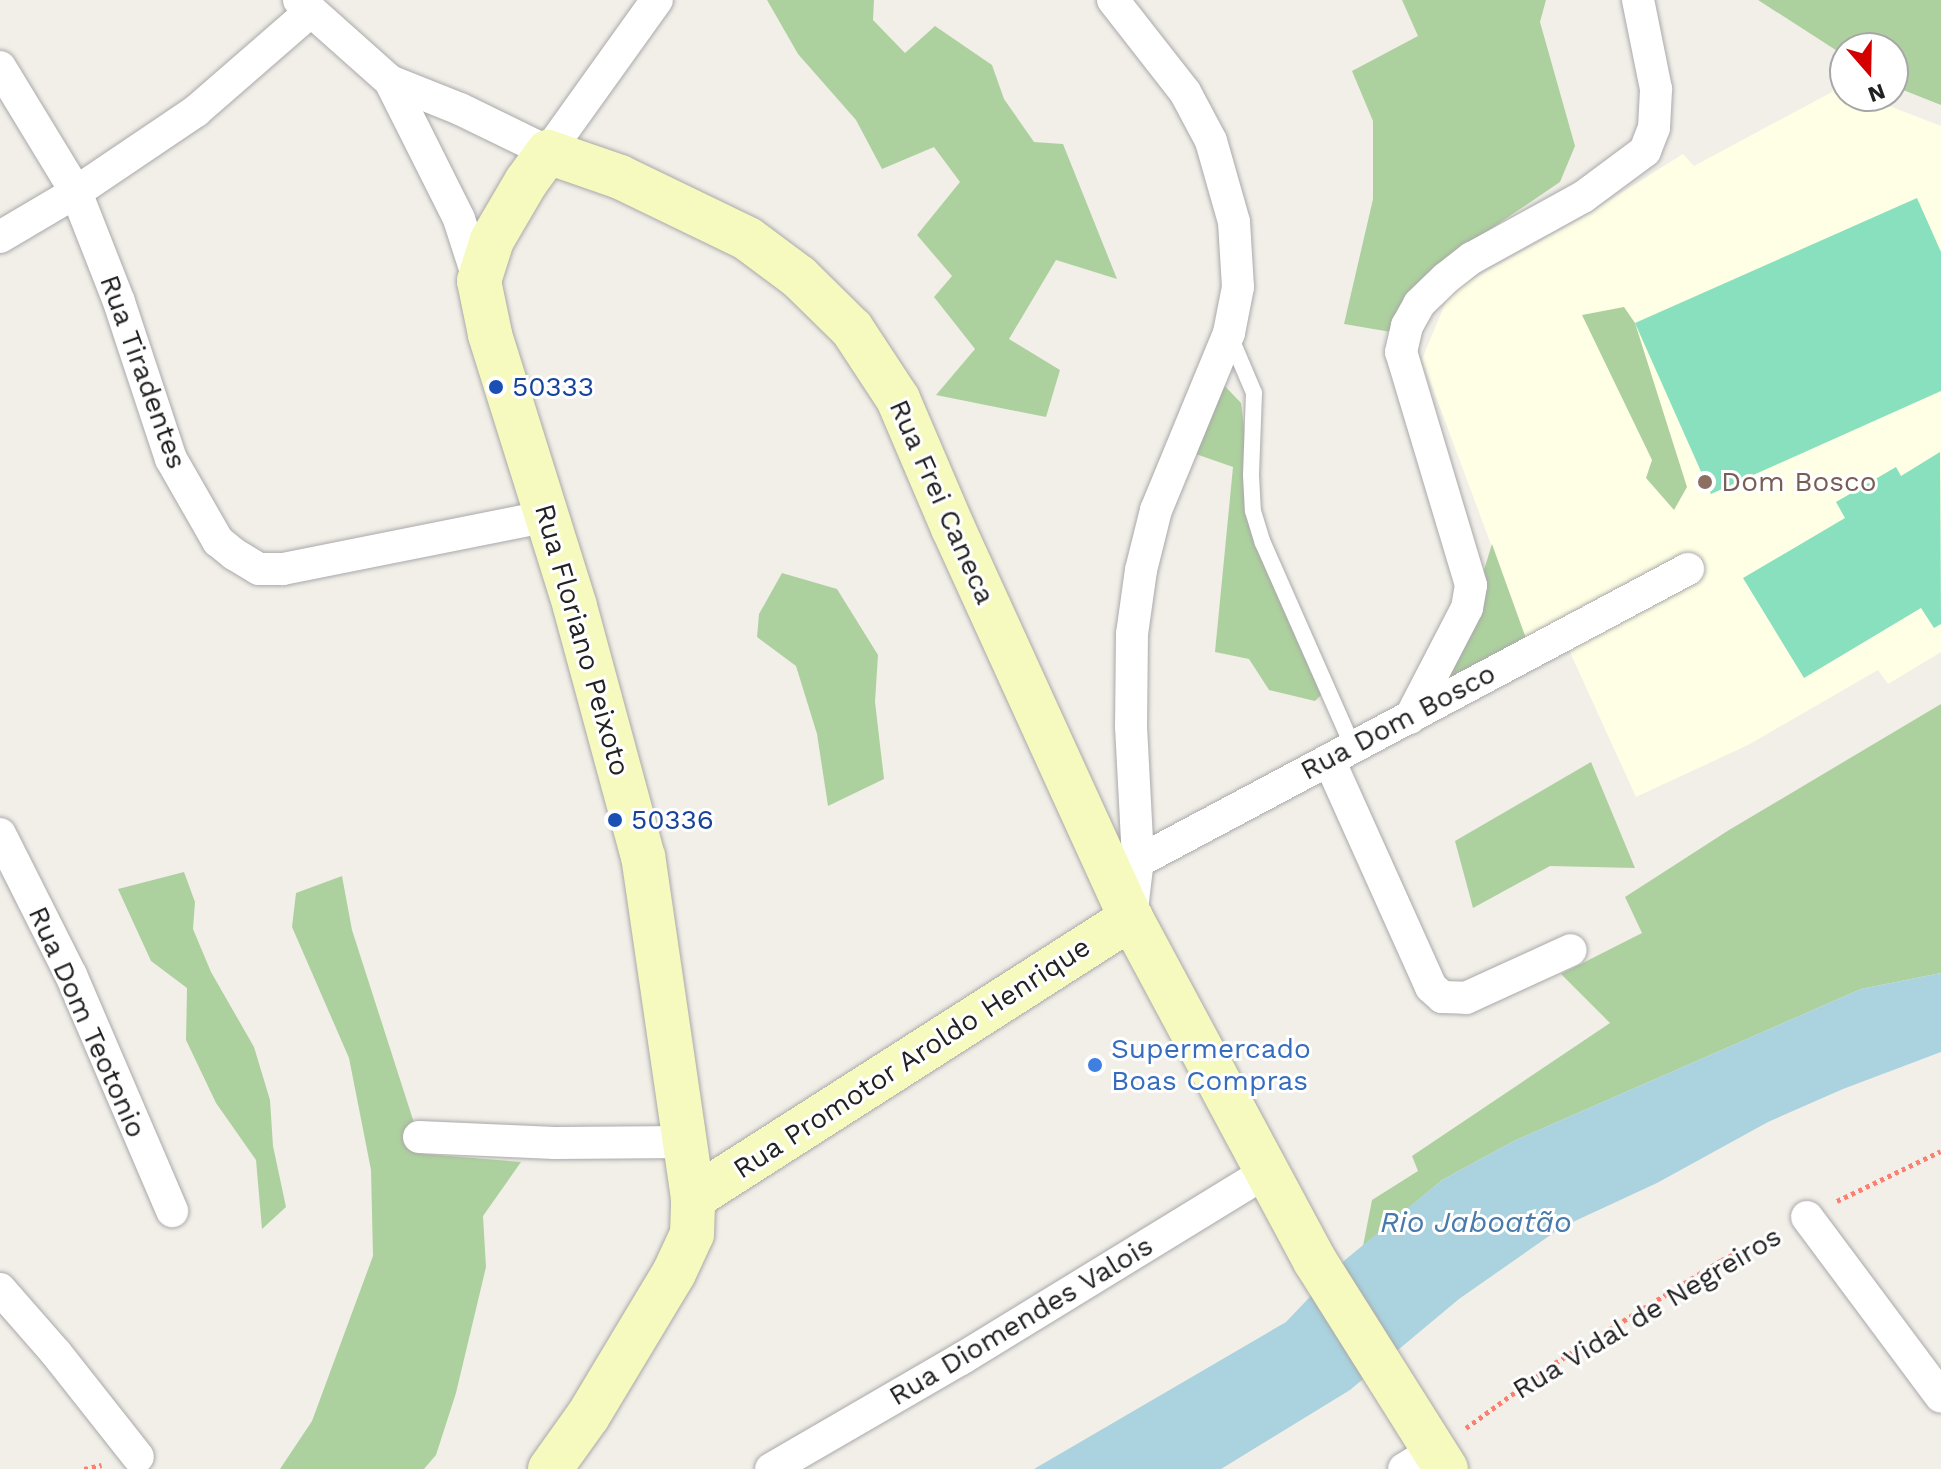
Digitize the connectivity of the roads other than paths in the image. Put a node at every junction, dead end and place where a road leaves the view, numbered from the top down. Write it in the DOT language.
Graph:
graph roads {
  1 [pos="657,0"];
  2 [pos="1113,0"];
  3 [pos="1638,0"];
  4 [pos="305,6"];
  5 [pos="0,67"];
  6 [pos="390,81"];
  7 [pos="548,152"];
  8 [pos="76,192"];
  9 [pos="0,237"];
  10 [pos="479,281"];
  11 [pos="1229,333"];
  12 [pos="548,516"];
  13 [pos="1688,569"];
  14 [pos="1410,718"];
  15 [pos="1341,754"];
  16 [pos="3,848"];
  17 [pos="1125,869"];
  18 [pos="1131,918"];
  19 [pos="1571,950"];
  20 [pos="419,1137"];
  21 [pos="686,1142"];
  22 [pos="1268,1171"];
  23 [pos="693,1198"];
  24 [pos="172,1211"];
  25 [pos="1807,1217"];
  26 [pos="0,1289"];
  27 [pos="1941,1397"];
  28 [pos="138,1457"];
  29 [pos="1427,1463"];
  30 [pos="550,1469"];
  31 [pos="771,1469"];
  1 -- 7 [label="street"];
  2 -- 11 [label="street"];
  3 -- 14 [label="street"];
  4 -- 6 [label="street, Rua Frei Caneca"];
  4 -- 8 [label="street"];
  5 -- 8 [label="street, Rua Tiradentes"];
  6 -- 7 [label="street, Rua Frei Caneca"];
  6 -- 10 [label="street, Rua Floriano Peixoto"];
  7 -- 10 [label="street"];
  7 -- 17 [label="street, Rua Frei Caneca"];
  8 -- 9 [label="street"];
  8 -- 12 [label="street, Rua Tiradentes"];
  10 -- 12 [label="street, Rua Floriano Peixoto"];
  11 -- 15 [label="lane"];
  11 -- 17 [label="street"];
  12 -- 21 [label="street, Rua Floriano Peixoto"];
  13 -- 14 [label="street, Rua Dom Bosco"];
  14 -- 15 [label="street, Rua Dom Bosco"];
  15 -- 17 [label="street, Rua Dom Bosco"];
  15 -- 19 [label="street"];
  16 -- 24 [label="street, Rua Dom Teotonio"];
  17 -- 18 [label="street, Rua Frei Caneca"];
  18 -- 22 [label="street, Rua Frei Caneca"];
  18 -- 23 [label="street, Rua Promotor Aroldo Henrique"];
  20 -- 21 [label="street"];
  21 -- 23 [label="street, Rua Floriano Peixoto"];
  22 -- 29 [label="street, Rua Frei Caneca"];
  22 -- 31 [label="street, Rua Diomendes Valois"];
  23 -- 30 [label="street, Rua Floriano Peixoto"];
  25 -- 27 [label="street"];
  26 -- 28 [label="street"];
}
